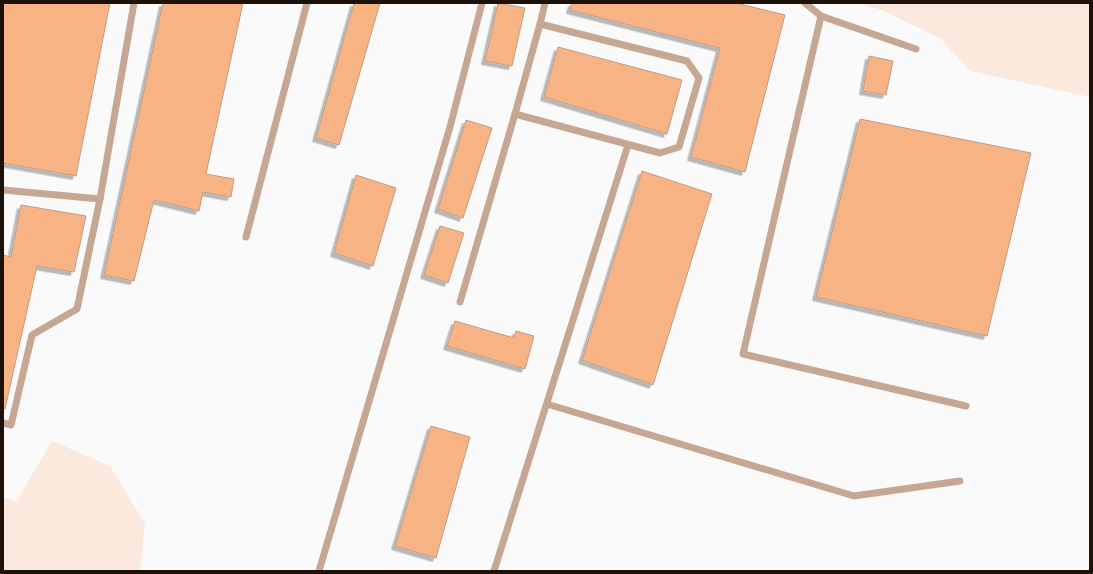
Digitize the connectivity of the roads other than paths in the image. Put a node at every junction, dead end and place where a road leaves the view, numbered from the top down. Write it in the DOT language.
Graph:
graph roads {
  1 [pos="134,3"];
  2 [pos="307,3"];
  3 [pos="482,3"];
  4 [pos="545,3"];
  5 [pos="805,3"];
  6 [pos="821,16"];
  7 [pos="540,24"];
  8 [pos="916,49"];
  9 [pos="515,114"];
  10 [pos="628,145"];
  11 [pos="3,190"];
  12 [pos="100,199"];
  13 [pos="246,237"];
  14 [pos="460,302"];
  15 [pos="547,404"];
  16 [pos="966,406"];
  17 [pos="3,423"];
  18 [pos="960,481"];
  19 [pos="319,571"];
  20 [pos="494,571"];
  1 -- 12 [label="lane"];
  2 -- 13 [label="lane"];
  3 -- 19 [label="lane"];
  4 -- 7 [label="lane"];
  5 -- 6 [label="lane"];
  6 -- 8 [label="lane"];
  6 -- 16 [label="lane"];
  7 -- 9 [label="lane"];
  7 -- 10 [label="lane"];
  9 -- 10 [label="lane"];
  9 -- 14 [label="lane"];
  10 -- 15 [label="lane"];
  11 -- 12 [label="lane"];
  12 -- 17 [label="lane"];
  15 -- 18 [label="lane"];
  15 -- 20 [label="lane"];
}
